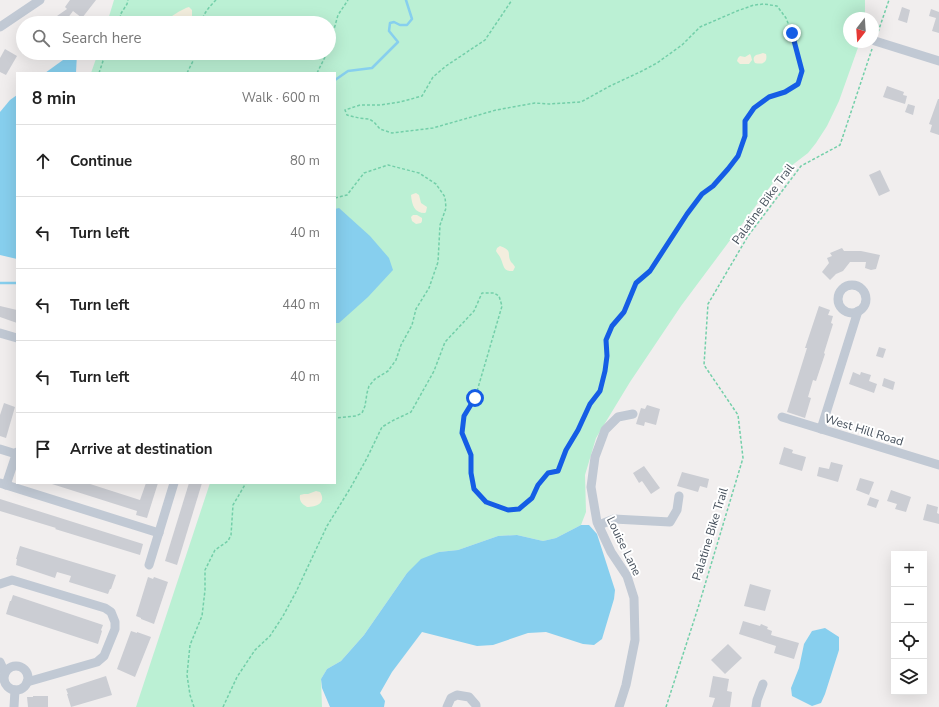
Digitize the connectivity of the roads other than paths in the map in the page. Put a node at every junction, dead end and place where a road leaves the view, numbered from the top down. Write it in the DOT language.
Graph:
graph roads {
  1 [pos="40,0"];
  2 [pos="16,16"];
  3 [pos="16,16"];
  4 [pos="0,27"];
  5 [pos="879,42"];
  6 [pos="939,61"];
  7 [pos="858,311"];
  8 [pos="0,333"];
  9 [pos="16,338"];
  10 [pos="633,414"];
  11 [pos="782,418"];
  12 [pos="821,429"];
  13 [pos="0,449"];
  14 [pos="16,453"];
  15 [pos="16,455"];
  16 [pos="939,465"];
  17 [pos="3,484"];
  18 [pos="174,484"];
  19 [pos="679,496"];
  20 [pos="599,525"];
  21 [pos="159,533"];
  22 [pos="149,565"];
  23 [pos="0,584"];
  24 [pos="0,662"];
  25 [pos="5,673"];
  26 [pos="27,682"];
  27 [pos="763,684"];
  28 [pos="14,690"];
  29 [pos="14,707"];
  30 [pos="447,707"];
  31 [pos="476,707"];
  32 [pos="620,707"];
  33 [pos="756,707"];
  1 -- 2 [label="street"];
  3 -- 4 [label="street"];
  5 -- 6 [label="street"];
  7 -- 12 [label="street"];
  8 -- 9 [label="street"];
  10 -- 20 [label="street, Louise Lane"];
  11 -- 12 [label="street, West Hill Road"];
  12 -- 16 [label="street, West Hill Road"];
  13 -- 14 [label="street"];
  15 -- 17 [label="street"];
  17 -- 21 [label="street"];
  18 -- 21 [label="street"];
  19 -- 20 [label="street"];
  20 -- 32 [label="street, Louise Lane"];
  21 -- 22 [label="street"];
  23 -- 26 [label="street"];
  24 -- 25 [label="street"];
  25 -- 26 [label="street"];
  25 -- 28 [label="street"];
  26 -- 28 [label="street"];
  27 -- 33 [label="street"];
  28 -- 29 [label="street"];
  30 -- 31 [label="street"];
}
